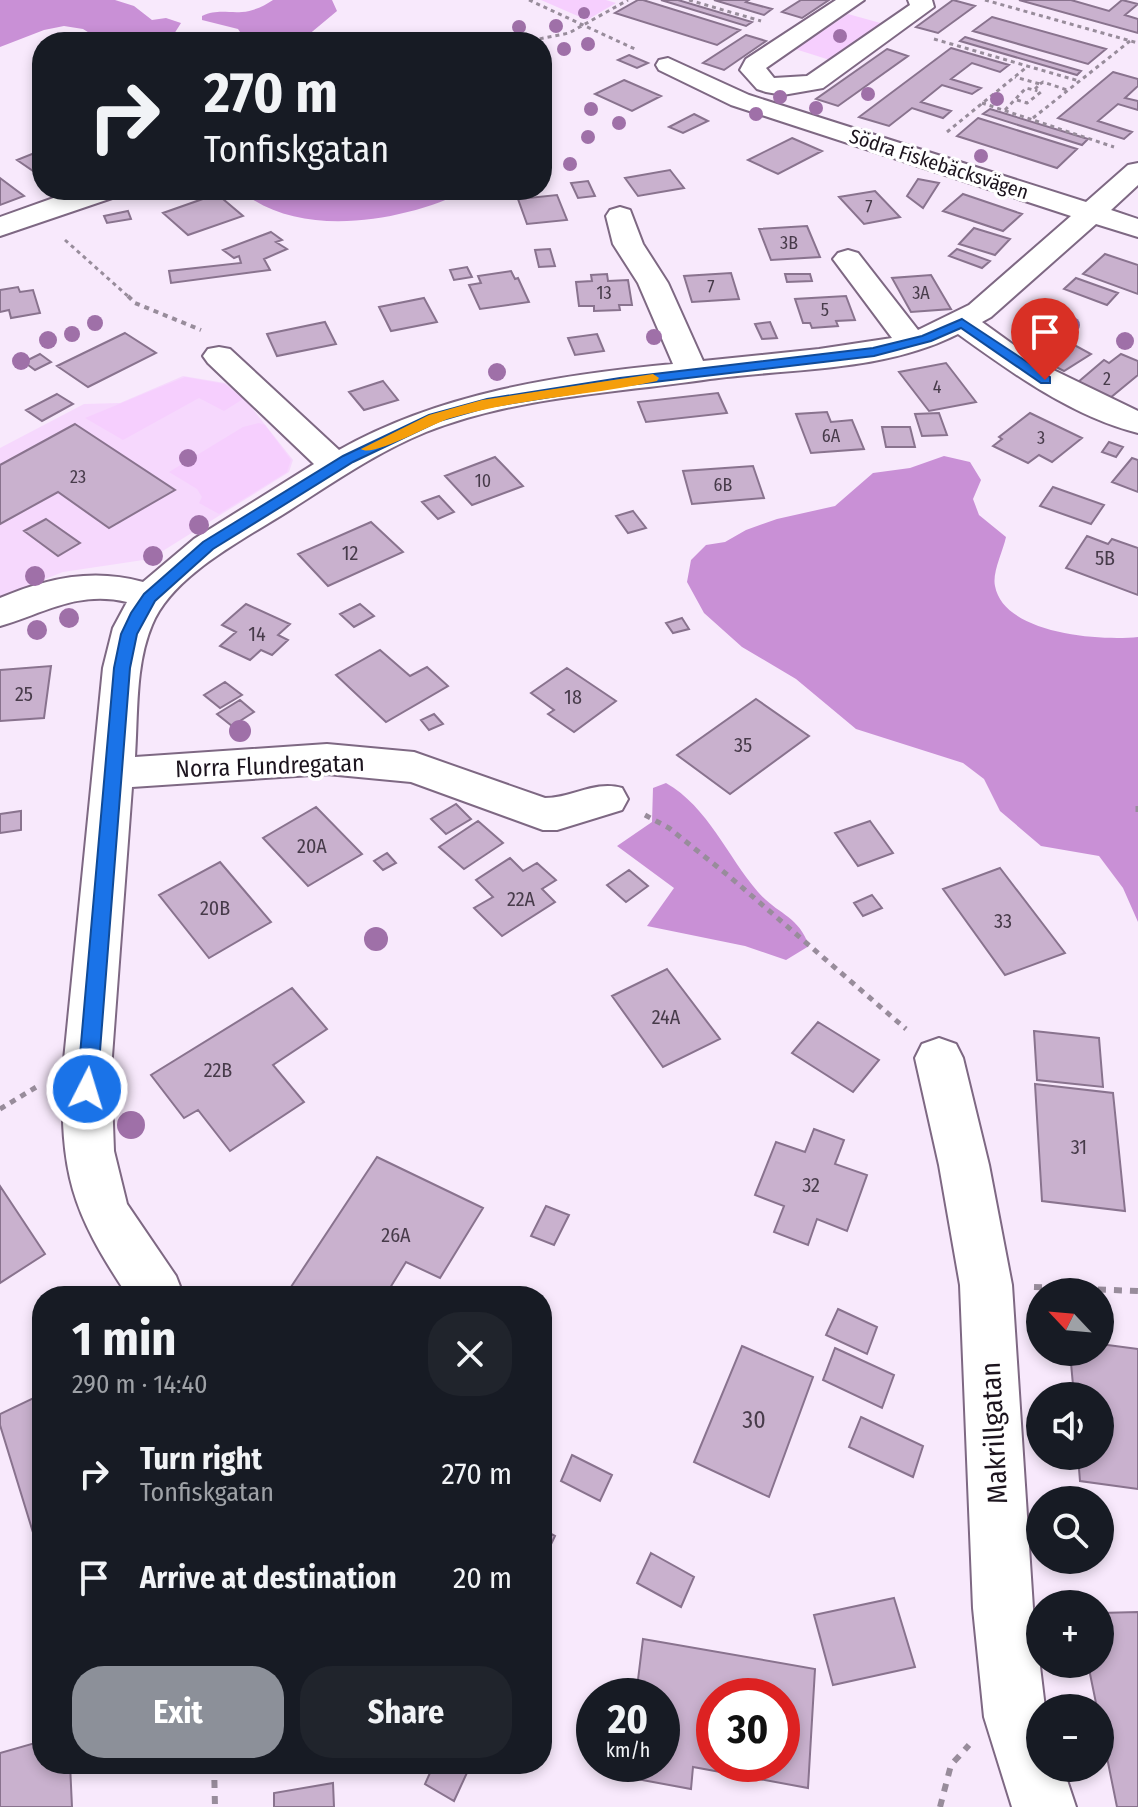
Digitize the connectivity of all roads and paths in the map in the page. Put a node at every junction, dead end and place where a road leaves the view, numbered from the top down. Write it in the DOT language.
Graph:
graph roads {
  1 [pos="529,0"];
  2 [pos="628,0"];
  3 [pos="690,0"];
  4 [pos="852,0"];
  5 [pos="920,0"];
  6 [pos="985,0"];
  7 [pos="585,26"];
  8 [pos="894,27"];
  9 [pos="801,33"];
  10 [pos="552,37"];
  11 [pos="1130,41"];
  12 [pos="1138,43"];
  13 [pos="668,65"];
  14 [pos="1028,66"];
  15 [pos="1015,77"];
  16 [pos="1079,81"];
  17 [pos="766,84"];
  18 [pos="1040,84"];
  19 [pos="1034,90"];
  20 [pos="1068,90"];
  21 [pos="740,100"];
  22 [pos="1017,100"];
  23 [pos="1032,100"];
  24 [pos="982,103"];
  25 [pos="1049,105"];
  26 [pos="1004,110"];
  27 [pos="1032,119"];
  28 [pos="915,158"];
  29 [pos="1131,161"];
  30 [pos="76,200"];
  31 [pos="1092,212"];
  32 [pos="34,213"];
  33 [pos="620,216"];
  34 [pos="0,227"];
  35 [pos="1138,228"];
  36 [pos="848,259"];
  37 [pos="962,322"];
  38 [pos="912,343"];
  39 [pos="219,356"];
  40 [pos="693,374"];
  41 [pos="1138,423"];
  42 [pos="336,466"];
  43 [pos="150,597"];
  44 [pos="0,613"];
  45 [pos="115,773"];
  46 [pos="607,799"];
  47 [pos="1138,806"];
  48 [pos="1138,815"];
  49 [pos="939,1058"];
  50 [pos="986,1285"];
  51 [pos="152,1286"];
  52 [pos="1138,1291"];
  53 [pos="214,1774"];
  54 [pos="215,1807"];
  55 [pos="1044,1807"];
  1 -- 7 [label="path"];
  2 -- 7 [label="path"];
  3 -- 9 [label="path"];
  4 -- 9 [label="street"];
  5 -- 8 [label="street"];
  6 -- 11 [label="path"];
  7 -- 10 [label="path"];
  7 -- 13 [label="path"];
  8 -- 14 [label="path"];
  8 -- 17 [label="street"];
  9 -- 17 [label="street"];
  11 -- 12 [label="path"];
  11 -- 16 [label="path"];
  13 -- 21 [label="street, Södra Fiskebäcksvägen"];
  14 -- 15 [label="path"];
  14 -- 16 [label="path"];
  15 -- 18 [label="path"];
  15 -- 24 [label="path"];
  16 -- 20 [label="path"];
  17 -- 21 [label="street"];
  18 -- 19 [label="path"];
  18 -- 20 [label="path"];
  19 -- 22 [label="path"];
  19 -- 23 [label="path"];
  20 -- 25 [label="path"];
  21 -- 28 [label="street, Södra Fiskebäcksvägen"];
  22 -- 23 [label="path"];
  22 -- 26 [label="path"];
  23 -- 25 [label="path"];
  24 -- 26 [label="path"];
  24 -- 28 [label="path"];
  25 -- 27 [label="path"];
  26 -- 27 [label="path"];
  27 -- 29 [label="path"];
  28 -- 31 [label="street, Södra Fiskebäcksvägen"];
  29 -- 31 [label="street"];
  30 -- 32 [label="street"];
  31 -- 35 [label="street, Södra Fiskebäcksvägen"];
  31 -- 37 [label="street"];
  32 -- 34 [label="street"];
  32 -- 39 [label="path"];
  33 -- 40 [label="street"];
  36 -- 38 [label="street"];
  37 -- 38 [label="street"];
  37 -- 41 [label="street"];
  38 -- 40 [label="street"];
  39 -- 42 [label="street"];
  40 -- 42 [label="street"];
  42 -- 43 [label="street"];
  43 -- 44 [label="street"];
  43 -- 45 [label="street"];
  45 -- 46 [label="street, Norra Flundregatan"];
  45 -- 51 [label="street"];
  46 -- 49 [label="path"];
  47 -- 48 [label="path"];
  49 -- 50 [label="street, Makrillgatan"];
  50 -- 52 [label="path"];
  50 -- 55 [label="street, Makrillgatan"];
  53 -- 54 [label="path"];
}
